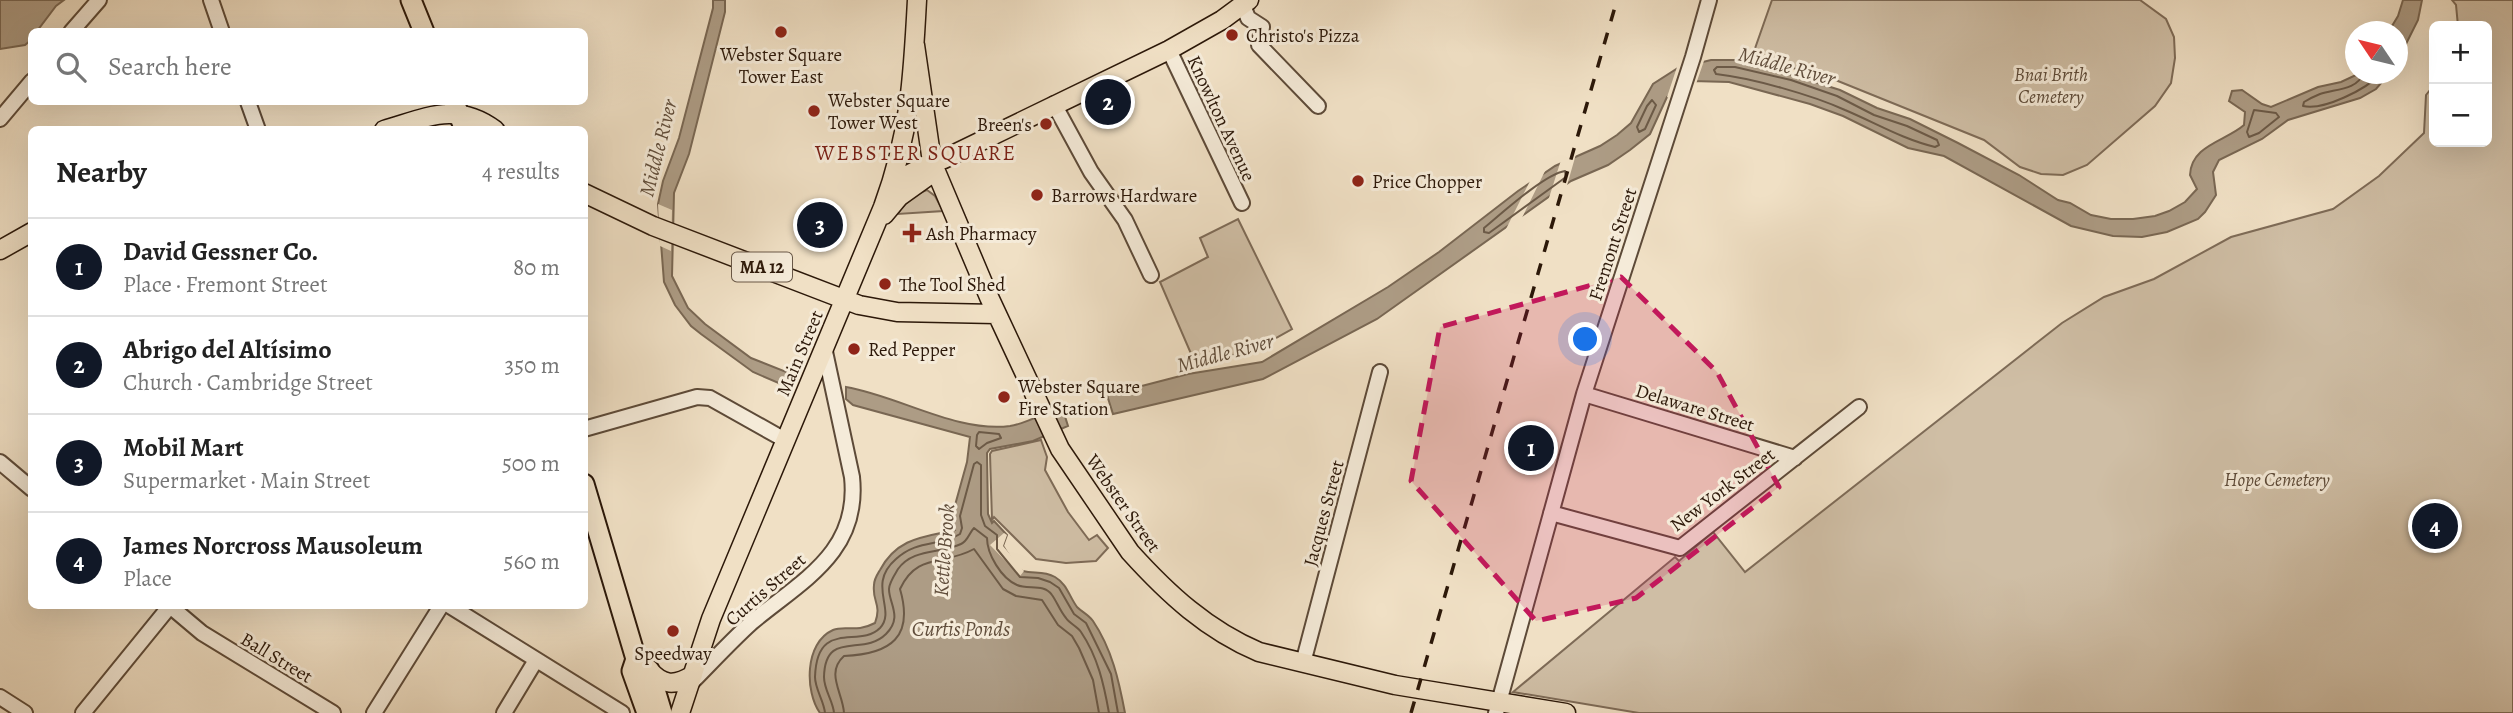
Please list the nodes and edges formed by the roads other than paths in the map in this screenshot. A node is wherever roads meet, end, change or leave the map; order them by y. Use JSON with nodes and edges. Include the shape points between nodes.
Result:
{"nodes":[{"id":1,"x":99,"y":0,"type":"edge"},
{"id":2,"x":211,"y":0,"type":"edge"},
{"id":3,"x":411,"y":0,"type":"edge"},
{"id":4,"x":917,"y":0,"type":"edge"},
{"id":5,"x":1709,"y":0,"type":"edge"},
{"id":6,"x":1244,"y":1,"type":"edge"},
{"id":7,"x":74,"y":28,"type":"edge"},
{"id":8,"x":221,"y":28,"type":"edge"},
{"id":9,"x":422,"y":28,"type":"edge"},
{"id":10,"x":915,"y":45,"type":"junction"},
{"id":11,"x":1169,"y":50,"type":"junction"},
{"id":12,"x":28,"y":86,"type":"edge"},
{"id":13,"x":1054,"y":104,"type":"junction"},
{"id":14,"x":249,"y":105,"type":"edge"},
{"id":15,"x":1318,"y":106,"type":"dead end"},
{"id":16,"x":459,"y":114,"type":"edge"},
{"id":17,"x":0,"y":118,"type":"edge"},
{"id":18,"x":257,"y":126,"type":"edge"},
{"id":19,"x":398,"y":126,"type":"edge"},
{"id":20,"x":490,"y":126,"type":"edge"},
{"id":21,"x":906,"y":129,"type":"junction"},
{"id":22,"x":932,"y":162,"type":"junction"},
{"id":23,"x":891,"y":184,"type":"junction"},
{"id":24,"x":588,"y":195,"type":"edge"},
{"id":25,"x":1242,"y":203,"type":"dead end"},
{"id":26,"x":876,"y":224,"type":"junction"},
{"id":27,"x":28,"y":234,"type":"edge"},
{"id":28,"x":0,"y":250,"type":"edge"},
{"id":29,"x":1151,"y":275,"type":"dead end"},
{"id":30,"x":844,"y":300,"type":"junction"},
{"id":31,"x":996,"y":314,"type":"junction"},
{"id":32,"x":824,"y":347,"type":"junction"},
{"id":33,"x":1380,"y":372,"type":"dead end"},
{"id":34,"x":1584,"y":394,"type":"junction"},
{"id":35,"x":1859,"y":407,"type":"dead end"},
{"id":36,"x":588,"y":428,"type":"edge"},
{"id":37,"x":785,"y":440,"type":"junction"},
{"id":38,"x":1795,"y":457,"type":"junction"},
{"id":39,"x":0,"y":462,"type":"edge"},
{"id":40,"x":28,"y":483,"type":"edge"},
{"id":41,"x":588,"y":496,"type":"edge"},
{"id":42,"x":1551,"y":513,"type":"junction"},
{"id":43,"x":168,"y":609,"type":"edge"},
{"id":44,"x":174,"y":609,"type":"edge"},
{"id":45,"x":438,"y":609,"type":"edge"},
{"id":46,"x":455,"y":609,"type":"edge"},
{"id":47,"x":536,"y":660,"type":"junction"},
{"id":48,"x":1303,"y":663,"type":"junction"},
{"id":49,"x":643,"y":664,"type":"junction"},
{"id":50,"x":691,"y":680,"type":"junction"},
{"id":51,"x":0,"y":697,"type":"edge"},
{"id":52,"x":1497,"y":707,"type":"edge"},
{"id":53,"x":25,"y":713,"type":"edge"},
{"id":54,"x":83,"y":713,"type":"edge"},
{"id":55,"x":333,"y":713,"type":"edge"},
{"id":56,"x":374,"y":713,"type":"edge"},
{"id":57,"x":504,"y":713,"type":"edge"},
{"id":58,"x":622,"y":713,"type":"edge"},
{"id":59,"x":647,"y":713,"type":"edge"},
{"id":60,"x":662,"y":713,"type":"edge"},
{"id":61,"x":680,"y":713,"type":"edge"},
{"id":62,"x":1566,"y":713,"type":"edge"}],
"edges":[{"from":1,"to":7,"type":"street"},
{"from":2,"to":8,"type":"street"},
{"from":3,"to":9,"type":"highway"},
{"from":4,"to":10,"type":"main road","name":"Main Street"},
{"from":5,"to":34,"type":"street","name":"Fremont Street"},
{"from":6,"to":11,"type":"main road"},
{"from":6,"to":15,"type":"street","via":[[1248,18],[1262,27],[1259,45]]},
{"from":10,"to":21,"type":"main road","name":"Main Street"},
{"from":10,"to":22,"type":"main road","name":"Webster Street"},
{"from":11,"to":13,"type":"main road"},
{"from":11,"to":25,"type":"street","name":"Knowlton Avenue"},
{"from":12,"to":17,"type":"street"},
{"from":13,"to":22,"type":"main road"},
{"from":13,"to":29,"type":"street","via":[[1091,172],[1125,220]]},
{"from":14,"to":18,"type":"street"},
{"from":16,"to":19,"type":"main road","via":[[440,114]]},
{"from":16,"to":20,"type":"main road"},
{"from":21,"to":22,"type":"main road","name":"Webster Street"},
{"from":21,"to":23,"type":"main road","name":"Main Street"},
{"from":22,"to":23,"type":"main road"},
{"from":22,"to":26,"type":"main road","via":[[928,177],[899,197]]},
{"from":22,"to":31,"type":"main road","name":"Webster Street"},
{"from":23,"to":26,"type":"main road","name":"Main Street"},
{"from":24,"to":30,"type":"main road","number":"MA 12","via":[[653,226]]},
{"from":26,"to":30,"type":"main road","name":"Main Street"},
{"from":27,"to":28,"type":"main road"},
{"from":30,"to":31,"type":"main road","number":"MA 12","via":[[897,312]]},
{"from":30,"to":32,"type":"main road","name":"Main Street"},
{"from":31,"to":48,"type":"main road","name":"Webster Street","via":[[1060,449],[1130,552],[1168,593],[1202,620],[1259,652]]},
{"from":32,"to":37,"type":"main road","name":"Main Street"},
{"from":32,"to":50,"type":"street","name":"Curtis Street","via":[[852,477],[848,528],[829,558],[806,581],[750,624]]},
{"from":33,"to":48,"type":"street","name":"Jacques Street"},
{"from":34,"to":38,"type":"street","name":"Delaware Street"},
{"from":34,"to":42,"type":"street","name":"Fremont Street"},
{"from":35,"to":38,"type":"street","name":"New York Street"},
{"from":36,"to":37,"type":"street","via":[[697,397],[710,398]]},
{"from":37,"to":50,"type":"main road","name":"Main Street"},
{"from":38,"to":42,"type":"street","name":"New York Street","via":[[1680,548]]},
{"from":39,"to":40,"type":"street"},
{"from":41,"to":49,"type":"highway"},
{"from":42,"to":52,"type":"street","name":"Fremont Street"},
{"from":43,"to":54,"type":"street"},
{"from":44,"to":55,"type":"street","name":"Ball Street","via":[[202,633]]},
{"from":45,"to":56,"type":"street"},
{"from":46,"to":47,"type":"street"},
{"from":47,"to":57,"type":"street"},
{"from":47,"to":58,"type":"street"},
{"from":48,"to":52,"type":"main road","name":"Webster Street"},
{"from":49,"to":50,"type":"main road","via":[[662,682]]},
{"from":49,"to":59,"type":"highway","via":[[632,671]]},
{"from":49,"to":60,"type":"highway"},
{"from":50,"to":61,"type":"main road","name":"Main Street"},
{"from":51,"to":53,"type":"street"},
{"from":52,"to":62,"type":"main road","name":"Webster Street"}]}
